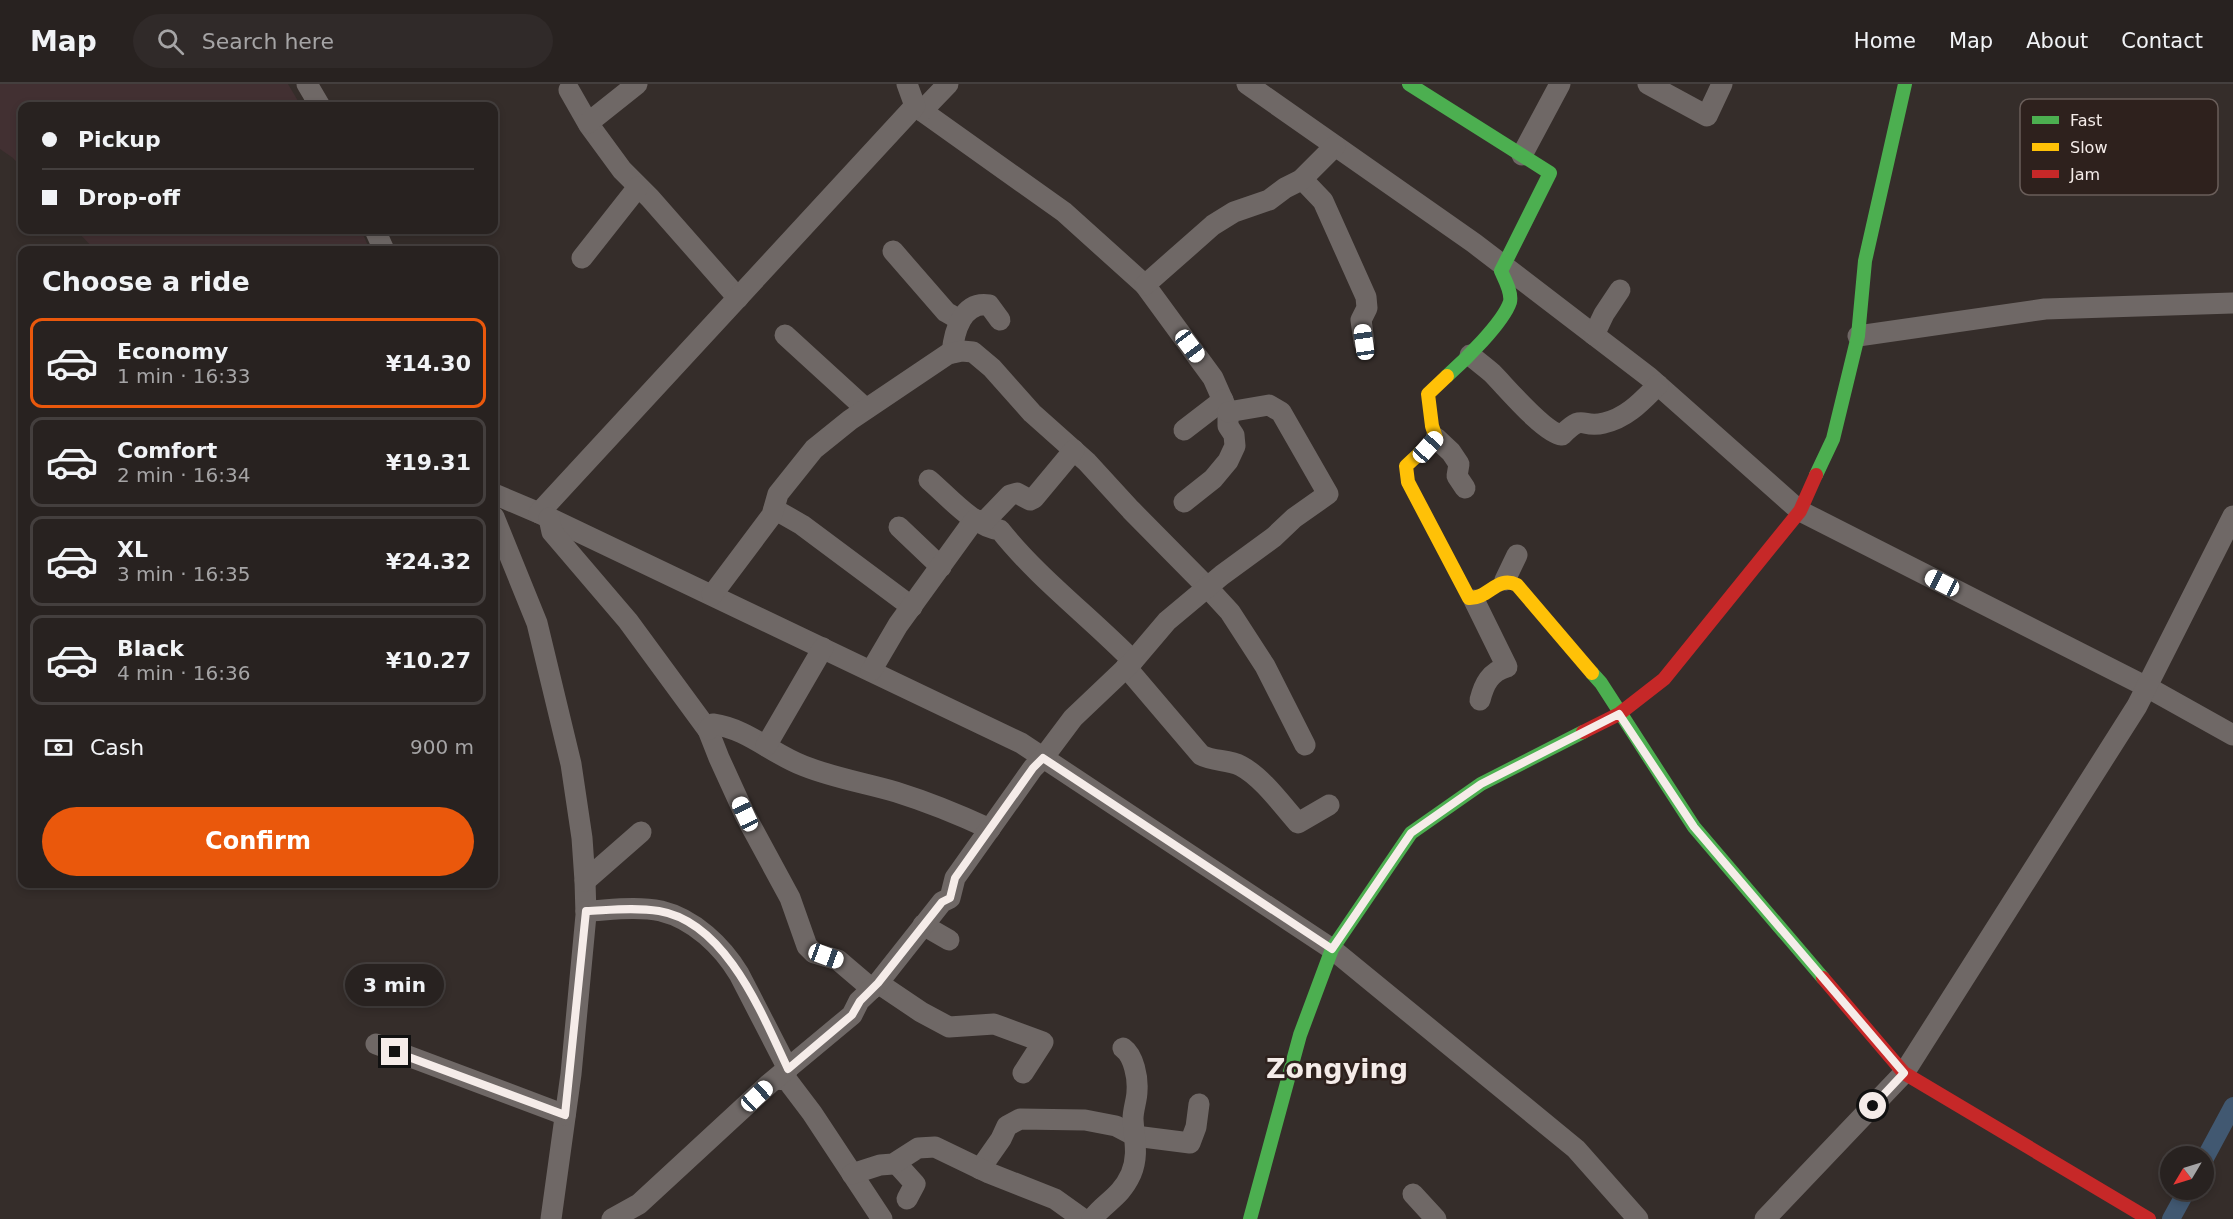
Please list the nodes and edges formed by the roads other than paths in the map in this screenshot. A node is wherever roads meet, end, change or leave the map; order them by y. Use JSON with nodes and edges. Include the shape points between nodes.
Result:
{"nodes":[{"id":1,"x":307,"y":84,"type":"edge"},
{"id":2,"x":637,"y":84,"type":"edge"},
{"id":3,"x":907,"y":84,"type":"edge"},
{"id":4,"x":948,"y":84,"type":"edge"},
{"id":5,"x":1247,"y":84,"type":"edge"},
{"id":6,"x":1409,"y":84,"type":"edge"},
{"id":7,"x":1560,"y":84,"type":"edge"},
{"id":8,"x":1722,"y":84,"type":"edge"},
{"id":9,"x":1905,"y":84,"type":"edge"},
{"id":10,"x":1653,"y":85,"type":"edge"},
{"id":11,"x":569,"y":90,"type":"dead end"},
{"id":12,"x":318,"y":102,"type":"edge"},
{"id":13,"x":919,"y":109,"type":"junction"},
{"id":14,"x":588,"y":123,"type":"junction"},
{"id":15,"x":1335,"y":146,"type":"junction"},
{"id":16,"x":1522,"y":155,"type":"junction"},
{"id":17,"x":1302,"y":179,"type":"junction"},
{"id":18,"x":638,"y":187,"type":"junction"},
{"id":19,"x":893,"y":251,"type":"dead end"},
{"id":20,"x":582,"y":258,"type":"dead end"},
{"id":21,"x":1505,"y":266,"type":"junction"},
{"id":22,"x":1145,"y":285,"type":"junction"},
{"id":23,"x":1620,"y":290,"type":"dead end"},
{"id":24,"x":738,"y":298,"type":"junction"},
{"id":25,"x":2233,"y":303,"type":"edge"},
{"id":26,"x":960,"y":320,"type":"junction"},
{"id":27,"x":1000,"y":320,"type":"dead end"},
{"id":28,"x":785,"y":335,"type":"dead end"},
{"id":29,"x":1594,"y":335,"type":"junction"},
{"id":30,"x":1858,"y":336,"type":"junction"},
{"id":31,"x":1364,"y":342,"type":"dead end"},
{"id":32,"x":952,"y":353,"type":"junction"},
{"id":33,"x":1470,"y":356,"type":"junction"},
{"id":34,"x":1658,"y":386,"type":"junction"},
{"id":35,"x":1226,"y":406,"type":"junction"},
{"id":36,"x":866,"y":409,"type":"junction"},
{"id":37,"x":1184,"y":430,"type":"dead end"},
{"id":38,"x":1436,"y":438,"type":"junction"},
{"id":39,"x":1074,"y":450,"type":"junction"},
{"id":40,"x":929,"y":480,"type":"dead end"},
{"id":41,"x":1465,"y":488,"type":"dead end"},
{"id":42,"x":498,"y":496,"type":"edge"},
{"id":43,"x":1184,"y":502,"type":"dead end"},
{"id":44,"x":774,"y":509,"type":"junction"},
{"id":45,"x":1800,"y":511,"type":"junction"},
{"id":46,"x":544,"y":515,"type":"junction"},
{"id":47,"x":2233,"y":516,"type":"edge"},
{"id":48,"x":975,"y":520,"type":"junction"},
{"id":49,"x":498,"y":526,"type":"edge"},
{"id":50,"x":899,"y":527,"type":"dead end"},
{"id":51,"x":1517,"y":555,"type":"dead end"},
{"id":52,"x":941,"y":567,"type":"junction"},
{"id":53,"x":1505,"y":580,"type":"junction"},
{"id":54,"x":1207,"y":587,"type":"junction"},
{"id":55,"x":712,"y":595,"type":"junction"},
{"id":56,"x":1474,"y":600,"type":"junction"},
{"id":57,"x":912,"y":607,"type":"junction"},
{"id":58,"x":823,"y":648,"type":"junction"},
{"id":59,"x":1129,"y":664,"type":"junction"},
{"id":60,"x":871,"y":671,"type":"junction"},
{"id":61,"x":2147,"y":687,"type":"junction"},
{"id":62,"x":1480,"y":700,"type":"dead end"},
{"id":63,"x":1619,"y":714,"type":"junction"},
{"id":64,"x":708,"y":730,"type":"junction"},
{"id":65,"x":2233,"y":735,"type":"edge"},
{"id":66,"x":1305,"y":745,"type":"dead end"},
{"id":67,"x":766,"y":746,"type":"junction"},
{"id":68,"x":1043,"y":758,"type":"junction"},
{"id":69,"x":1329,"y":805,"type":"dead end"},
{"id":70,"x":990,"y":829,"type":"junction"},
{"id":71,"x":641,"y":832,"type":"dead end"},
{"id":72,"x":585,"y":881,"type":"junction"},
{"id":73,"x":586,"y":911,"type":"junction"},
{"id":74,"x":923,"y":925,"type":"junction"},
{"id":75,"x":949,"y":940,"type":"dead end"},
{"id":76,"x":1332,"y":949,"type":"junction"},
{"id":77,"x":875,"y":986,"type":"junction"},
{"id":78,"x":376,"y":1044,"type":"dead end"},
{"id":79,"x":1123,"y":1048,"type":"dead end"},
{"id":80,"x":1023,"y":1073,"type":"dead end"},
{"id":81,"x":1904,"y":1073,"type":"junction"},
{"id":82,"x":782,"y":1074,"type":"junction"},
{"id":83,"x":1199,"y":1104,"type":"dead end"},
{"id":84,"x":565,"y":1115,"type":"junction"},
{"id":85,"x":1135,"y":1136,"type":"junction"},
{"id":86,"x":896,"y":1163,"type":"junction"},
{"id":87,"x":980,"y":1169,"type":"junction"},
{"id":88,"x":852,"y":1174,"type":"junction"},
{"id":89,"x":1413,"y":1194,"type":"dead end"},
{"id":90,"x":907,"y":1199,"type":"dead end"},
{"id":91,"x":551,"y":1219,"type":"edge"},
{"id":92,"x":612,"y":1219,"type":"edge"},
{"id":93,"x":882,"y":1219,"type":"edge"},
{"id":94,"x":1083,"y":1219,"type":"edge"},
{"id":95,"x":1092,"y":1219,"type":"edge"},
{"id":96,"x":1250,"y":1219,"type":"edge"},
{"id":97,"x":1436,"y":1219,"type":"edge"},
{"id":98,"x":1638,"y":1219,"type":"edge"},
{"id":99,"x":1765,"y":1219,"type":"edge"},
{"id":100,"x":2149,"y":1219,"type":"edge"}],
"edges":[{"from":1,"to":12,"type":"street"},
{"from":2,"to":14,"type":"street"},
{"from":3,"to":13,"type":"street"},
{"from":4,"to":13,"type":"street"},
{"from":5,"to":15,"type":"street"},
{"from":6,"to":16,"type":"street"},
{"from":7,"to":16,"type":"street"},
{"from":8,"to":10,"type":"street","via":[[1707,116]]},
{"from":9,"to":30,"type":"street","via":[[1865,261]]},
{"from":11,"to":14,"type":"street"},
{"from":13,"to":22,"type":"street","via":[[1064,212]]},
{"from":13,"to":24,"type":"street"},
{"from":14,"to":18,"type":"street"},
{"from":15,"to":17,"type":"street"},
{"from":15,"to":21,"type":"street"},
{"from":16,"to":21,"type":"street","via":[[1550,173]]},
{"from":17,"to":22,"type":"street","via":[[1269,200],[1220,221]]},
{"from":17,"to":31,"type":"street","via":[[1323,201],[1366,297],[1367,308],[1361,320]]},
{"from":18,"to":20,"type":"street"},
{"from":18,"to":24,"type":"street"},
{"from":19,"to":26,"type":"street","via":[[946,312]]},
{"from":21,"to":29,"type":"street"},
{"from":21,"to":33,"type":"street","via":[[1501,271],[1510,301]]},
{"from":22,"to":35,"type":"street","via":[[1214,378]]},
{"from":23,"to":29,"type":"street"},
{"from":24,"to":46,"type":"street"},
{"from":25,"to":30,"type":"street","via":[[2045,309]]},
{"from":26,"to":27,"type":"street","via":[[969,310],[983,304],[989,305]]},
{"from":26,"to":32,"type":"street"},
{"from":28,"to":36,"type":"street"},
{"from":29,"to":34,"type":"street"},
{"from":30,"to":45,"type":"street","via":[[1833,439]]},
{"from":32,"to":36,"type":"street"},
{"from":32,"to":39,"type":"street","via":[[973,352]]},
{"from":33,"to":34,"type":"street","via":[[1534,416],[1562,435],[1574,423],[1603,424],[1617,419],[1632,411]]},
{"from":33,"to":38,"type":"street","via":[[1428,394]]},
{"from":34,"to":45,"type":"street"},
{"from":35,"to":37,"type":"street"},
{"from":35,"to":43,"type":"street","via":[[1235,446],[1213,479]]},
{"from":35,"to":54,"type":"street","via":[[1269,405],[1281,412],[1328,494]]},
{"from":36,"to":44,"type":"street","via":[[814,449],[778,494]]},
{"from":38,"to":41,"type":"street","via":[[1459,464],[1457,476]]},
{"from":38,"to":56,"type":"street","via":[[1406,466],[1406,474],[1469,598]]},
{"from":39,"to":48,"type":"street","via":[[1034,498],[1010,495],[984,521]]},
{"from":39,"to":54,"type":"street"},
{"from":40,"to":48,"type":"street"},
{"from":42,"to":46,"type":"street"},
{"from":44,"to":55,"type":"street"},
{"from":44,"to":57,"type":"street","via":[[802,525]]},
{"from":45,"to":61,"type":"street"},
{"from":45,"to":63,"type":"street","via":[[1664,679]]},
{"from":46,"to":55,"type":"street"},
{"from":46,"to":64,"type":"street","via":[[552,532],[628,621]]},
{"from":47,"to":61,"type":"street"},
{"from":48,"to":52,"type":"street"},
{"from":48,"to":59,"type":"street","via":[[1000,530],[1035,571],[1100,627]]},
{"from":49,"to":72,"type":"street","via":[[537,623],[571,764]]},
{"from":50,"to":52,"type":"street"},
{"from":51,"to":53,"type":"street"},
{"from":52,"to":57,"type":"street"},
{"from":53,"to":56,"type":"street"},
{"from":53,"to":63,"type":"street","via":[[1517,585],[1601,683]]},
{"from":54,"to":59,"type":"street","via":[[1167,621]]},
{"from":54,"to":66,"type":"street","via":[[1230,612],[1265,666]]},
{"from":55,"to":58,"type":"street"},
{"from":56,"to":62,"type":"street","via":[[1507,667],[1491,675]]},
{"from":57,"to":60,"type":"street"},
{"from":58,"to":60,"type":"street"},
{"from":58,"to":67,"type":"street"},
{"from":59,"to":68,"type":"street","via":[[1073,718]]},
{"from":59,"to":69,"type":"street","via":[[1201,755],[1243,767],[1278,798],[1298,823]]},
{"from":60,"to":68,"type":"street","via":[[1021,743]]},
{"from":61,"to":65,"type":"street"},
{"from":61,"to":81,"type":"street"},
{"from":63,"to":76,"type":"street","via":[[1481,784],[1411,833]]},
{"from":63,"to":81,"type":"street","via":[[1694,827]]},
{"from":64,"to":67,"type":"street","via":[[713,724],[736,729]]},
{"from":64,"to":77,"type":"street","via":[[745,814],[790,898],[807,946],[814,953],[838,960]]},
{"from":67,"to":70,"type":"street","via":[[801,765],[897,793]]},
{"from":68,"to":70,"type":"street"},
{"from":68,"to":76,"type":"street"},
{"from":70,"to":74,"type":"street","via":[[955,878],[950,898]]},
{"from":71,"to":72,"type":"street"},
{"from":72,"to":73,"type":"street"},
{"from":73,"to":82,"type":"street","via":[[661,911],[698,927],[735,967]]},
{"from":73,"to":84,"type":"street"},
{"from":74,"to":75,"type":"street"},
{"from":74,"to":77,"type":"street"},
{"from":76,"to":96,"type":"street","via":[[1300,1035]]},
{"from":76,"to":98,"type":"street","via":[[1576,1149]]},
{"from":77,"to":80,"type":"street","via":[[949,1027],[994,1024],[1043,1042]]},
{"from":77,"to":82,"type":"street","via":[[852,1015]]},
{"from":78,"to":84,"type":"street"},
{"from":79,"to":85,"type":"street","via":[[1129,1052],[1136,1078]]},
{"from":81,"to":99,"type":"street"},
{"from":81,"to":100,"type":"street"},
{"from":82,"to":88,"type":"street"},
{"from":82,"to":92,"type":"street","via":[[639,1204]]},
{"from":83,"to":85,"type":"street","via":[[1190,1143]]},
{"from":84,"to":91,"type":"street"},
{"from":85,"to":87,"type":"street","via":[[1116,1126],[1085,1120],[1020,1119],[1006,1126]]},
{"from":85,"to":95,"type":"street","via":[[1137,1149],[1132,1172],[1122,1191]]},
{"from":86,"to":87,"type":"street","via":[[918,1148],[935,1147]]},
{"from":86,"to":88,"type":"street"},
{"from":86,"to":90,"type":"street","via":[[915,1184]]},
{"from":87,"to":94,"type":"street","via":[[1055,1199]]},
{"from":88,"to":93,"type":"street"},
{"from":89,"to":97,"type":"street"}]}
